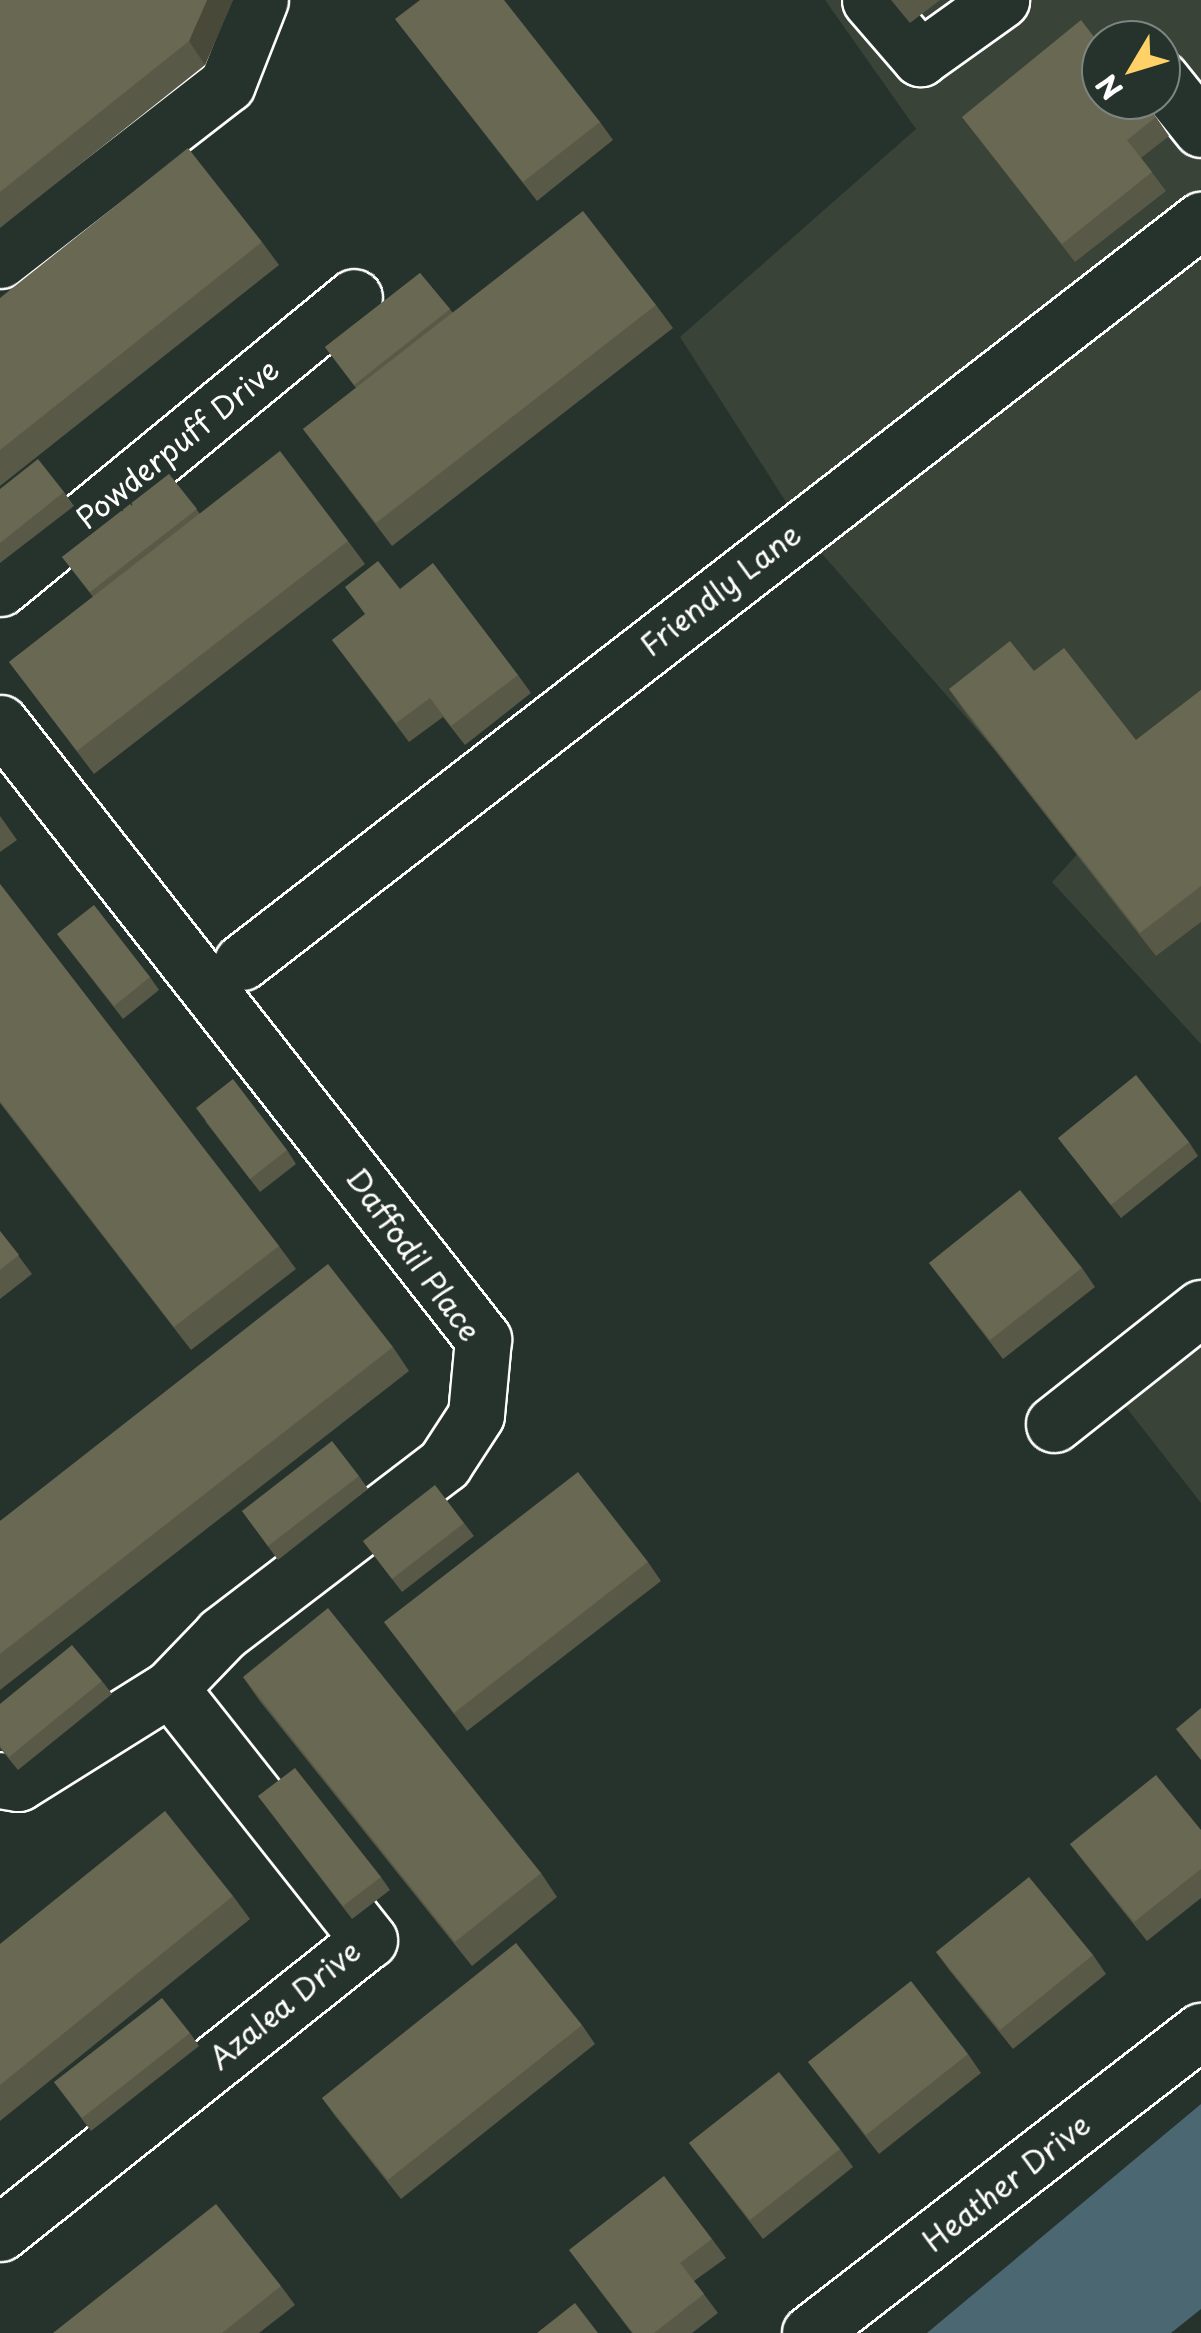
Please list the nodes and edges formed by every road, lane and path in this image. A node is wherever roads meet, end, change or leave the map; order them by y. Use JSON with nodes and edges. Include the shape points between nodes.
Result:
{"nodes":[{"id":1,"x":260,"y":0,"type":"edge"},
{"id":2,"x":870,"y":0,"type":"edge"},
{"id":3,"x":1001,"y":0,"type":"edge"},
{"id":4,"x":1181,"y":104,"type":"edge"},
{"id":5,"x":1201,"y":128,"type":"edge"},
{"id":6,"x":1201,"y":220,"type":"edge"},
{"id":7,"x":0,"y":260,"type":"edge"},
{"id":8,"x":354,"y":297,"type":"dead end"},
{"id":9,"x":0,"y":588,"type":"edge"},
{"id":10,"x":0,"y":722,"type":"edge"},
{"id":11,"x":242,"y":962,"type":"dead end"},
{"id":12,"x":1201,"y":1308,"type":"edge"},
{"id":13,"x":1054,"y":1424,"type":"dead end"},
{"id":14,"x":170,"y":1688,"type":"junction"},
{"id":15,"x":0,"y":1780,"type":"edge"},
{"id":16,"x":1201,"y":2030,"type":"edge"},
{"id":17,"x":0,"y":2233,"type":"edge"},
{"id":18,"x":810,"y":2333,"type":"edge"}],
"edges":[{"from":1,"to":7,"type":"street","via":[[227,84]]},
{"from":2,"to":3,"type":"street","via":[[920,58]]},
{"from":4,"to":5,"type":"street"},
{"from":6,"to":11,"type":"street","name":"Friendly Lane"},
{"from":8,"to":9,"type":"street","name":"Powderpuff Drive"},
{"from":10,"to":14,"type":"street","name":"Daffodil Place","via":[[482,1339],[476,1415],[444,1464],[222,1634]]},
{"from":12,"to":13,"type":"street"},
{"from":14,"to":15,"type":"street","name":"Daffodil Place","via":[[18,1784]]},
{"from":14,"to":17,"type":"street","name":"Azalea Drive","via":[[369,1940]]},
{"from":16,"to":18,"type":"street","name":"Heather Drive"}]}
